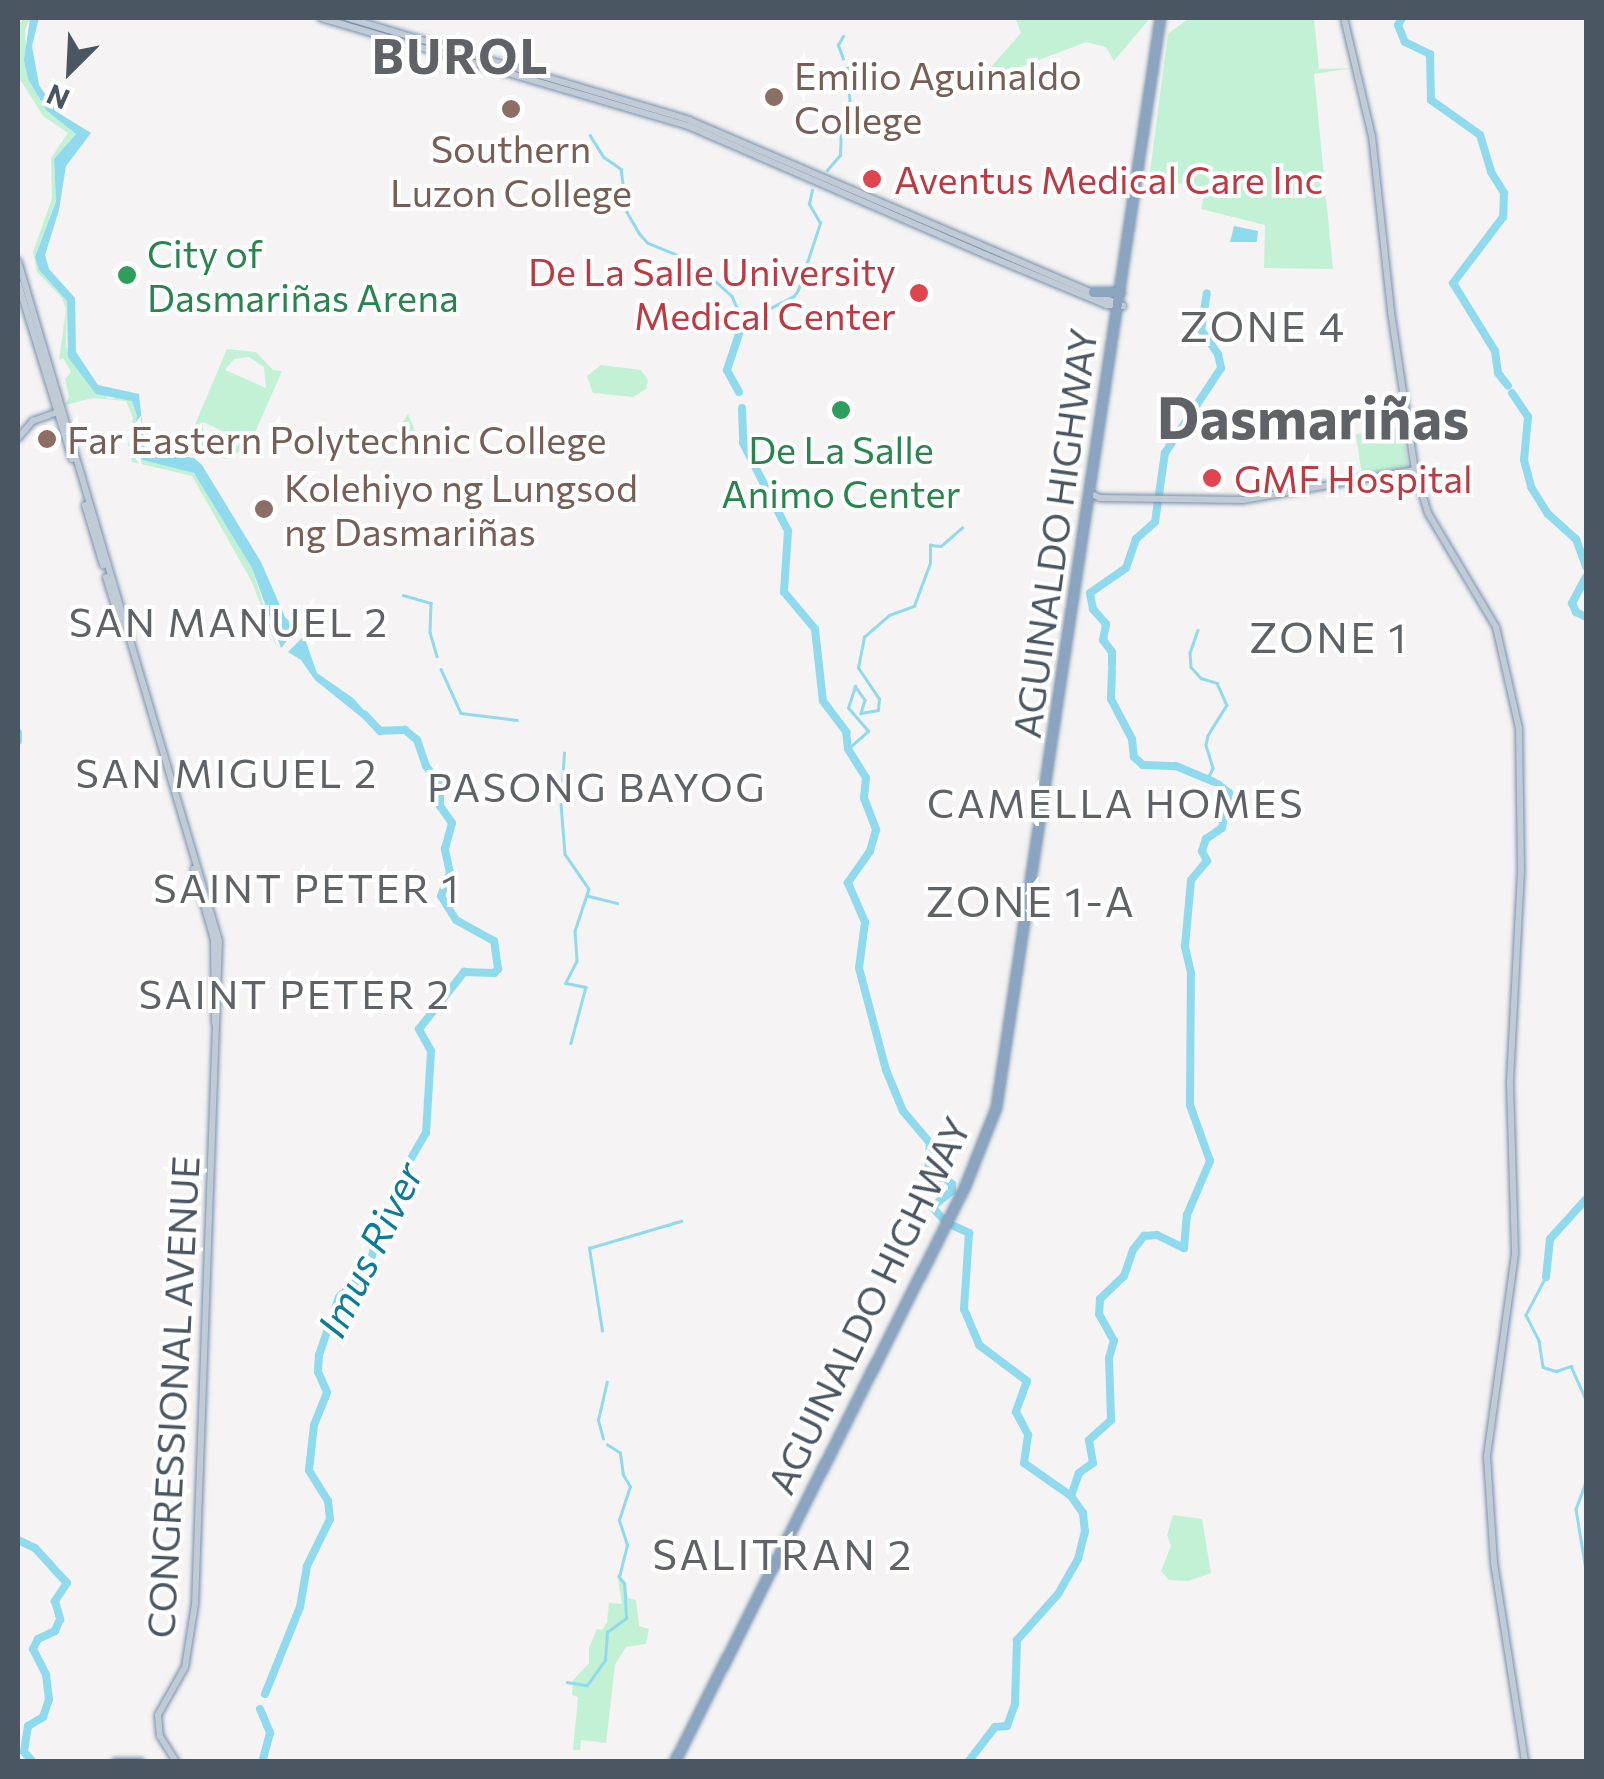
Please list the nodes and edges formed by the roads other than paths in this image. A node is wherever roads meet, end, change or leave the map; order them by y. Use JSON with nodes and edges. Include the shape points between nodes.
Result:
{"nodes":[{"id":1,"x":321,"y":18,"type":"edge"},
{"id":2,"x":347,"y":18,"type":"edge"},
{"id":3,"x":1162,"y":18,"type":"edge"},
{"id":4,"x":1344,"y":18,"type":"edge"},
{"id":5,"x":374,"y":29,"type":"junction"},
{"id":6,"x":711,"y":132,"type":"junction"},
{"id":7,"x":18,"y":260,"type":"edge"},
{"id":8,"x":18,"y":283,"type":"edge"},
{"id":9,"x":1093,"y":292,"type":"joint"},
{"id":10,"x":1120,"y":302,"type":"junction"},
{"id":11,"x":60,"y":411,"type":"junction"},
{"id":12,"x":18,"y":438,"type":"edge"},
{"id":13,"x":1415,"y":470,"type":"junction"},
{"id":14,"x":1092,"y":496,"type":"junction"},
{"id":15,"x":116,"y":1762,"type":"edge"},
{"id":16,"x":141,"y":1762,"type":"edge"},
{"id":17,"x":176,"y":1762,"type":"edge"},
{"id":18,"x":677,"y":1762,"type":"edge"},
{"id":19,"x":1525,"y":1762,"type":"edge"}],
"edges":[{"from":1,"to":5,"type":"main road"},
{"from":2,"to":5,"type":"main road"},
{"from":3,"to":10,"type":"highway","name":"AGUINALDO HIGHWAY"},
{"from":4,"to":13,"type":"main road","via":[[1372,132]]},
{"from":5,"to":6,"type":"main road"},
{"from":6,"to":9,"type":"main road"},
{"from":6,"to":10,"type":"main road"},
{"from":7,"to":11,"type":"main road","name":"CONGRESSIONAL AVENUE"},
{"from":8,"to":11,"type":"main road","name":"CONGRESSIONAL AVENUE"},
{"from":9,"to":10,"type":"highway"},
{"from":10,"to":14,"type":"highway","name":"AGUINALDO HIGHWAY"},
{"from":11,"to":12,"type":"main road","via":[[33,422]]},
{"from":11,"to":17,"type":"main road","name":"CONGRESSIONAL AVENUE","via":[[220,941],[195,1604],[185,1667],[158,1715],[160,1736]]},
{"from":13,"to":14,"type":"main road","via":[[1243,500]]},
{"from":13,"to":19,"type":"main road","via":[[1432,521],[1496,627],[1519,728],[1521,871],[1510,1084],[1516,1254],[1486,1457],[1494,1564]]},
{"from":14,"to":18,"type":"highway","name":"AGUINALDO HIGHWAY","via":[[1008,1080],[992,1138]]},
{"from":15,"to":16,"type":"main road"}]}
